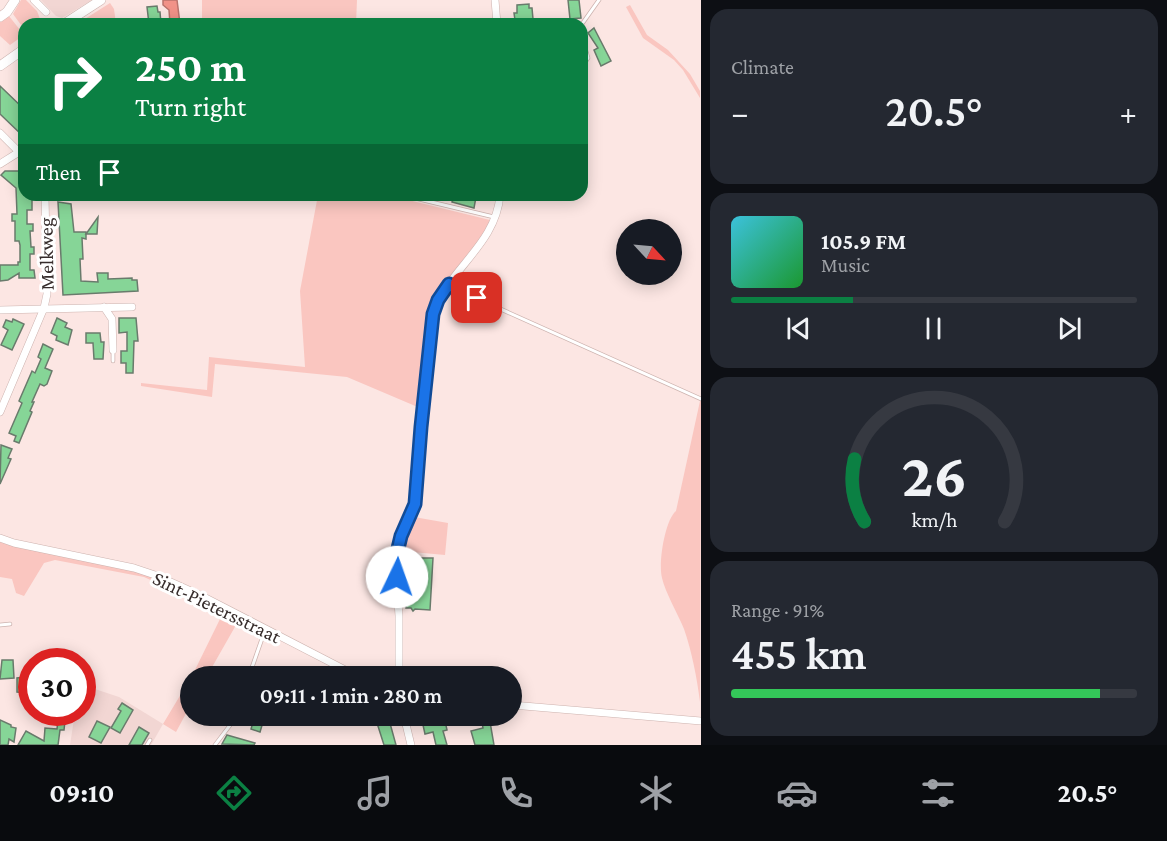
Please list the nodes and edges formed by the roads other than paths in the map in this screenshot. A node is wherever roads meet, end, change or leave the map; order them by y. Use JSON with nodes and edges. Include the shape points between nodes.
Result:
{"nodes":[{"id":1,"x":15,"y":0,"type":"edge"},
{"id":2,"x":34,"y":0,"type":"edge"},
{"id":3,"x":101,"y":0,"type":"edge"},
{"id":4,"x":495,"y":0,"type":"edge"},
{"id":5,"x":599,"y":0,"type":"edge"},
{"id":6,"x":46,"y":12,"type":"dead end"},
{"id":7,"x":4,"y":14,"type":"edge"},
{"id":8,"x":73,"y":18,"type":"edge"},
{"id":9,"x":496,"y":18,"type":"edge"},
{"id":10,"x":586,"y":18,"type":"edge"},
{"id":11,"x":18,"y":53,"type":"edge"},
{"id":12,"x":0,"y":66,"type":"edge"},
{"id":13,"x":0,"y":133,"type":"edge"},
{"id":14,"x":18,"y":151,"type":"edge"},
{"id":15,"x":18,"y":155,"type":"edge"},
{"id":16,"x":0,"y":164,"type":"edge"},
{"id":17,"x":45,"y":201,"type":"edge"},
{"id":18,"x":426,"y":201,"type":"edge"},
{"id":19,"x":499,"y":201,"type":"edge"},
{"id":20,"x":495,"y":218,"type":"junction"},
{"id":21,"x":449,"y":284,"type":"junction"},
{"id":22,"x":104,"y":307,"type":"junction"},
{"id":23,"x":132,"y":307,"type":"dead end"},
{"id":24,"x":44,"y":308,"type":"junction"},
{"id":25,"x":0,"y":310,"type":"edge"},
{"id":26,"x":113,"y":350,"type":"joint"},
{"id":27,"x":113,"y":361,"type":"dead end"},
{"id":28,"x":700,"y":399,"type":"edge"},
{"id":29,"x":0,"y":412,"type":"edge"},
{"id":30,"x":0,"y":538,"type":"edge"},
{"id":31,"x":10,"y":624,"type":"dead end"},
{"id":32,"x":0,"y":625,"type":"edge"},
{"id":33,"x":266,"y":629,"type":"junction"},
{"id":34,"x":252,"y":666,"type":"edge"},
{"id":35,"x":338,"y":666,"type":"edge"},
{"id":36,"x":399,"y":666,"type":"edge"},
{"id":37,"x":522,"y":706,"type":"edge"},
{"id":38,"x":700,"y":721,"type":"edge"},
{"id":39,"x":229,"y":726,"type":"edge"},
{"id":40,"x":406,"y":726,"type":"edge"},
{"id":41,"x":150,"y":740,"type":"dead end"},
{"id":42,"x":147,"y":745,"type":"edge"},
{"id":43,"x":215,"y":745,"type":"edge"},
{"id":44,"x":411,"y":745,"type":"edge"}],
"edges":[{"from":1,"to":7,"type":"street"},
{"from":2,"to":6,"type":"street"},
{"from":3,"to":8,"type":"street"},
{"from":4,"to":9,"type":"street"},
{"from":5,"to":10,"type":"lane"},
{"from":11,"to":12,"type":"street"},
{"from":13,"to":14,"type":"street"},
{"from":15,"to":16,"type":"street"},
{"from":17,"to":24,"type":"street","name":"Melkweg"},
{"from":18,"to":20,"type":"lane"},
{"from":19,"to":20,"type":"street"},
{"from":20,"to":21,"type":"street","via":[[477,250]]},
{"from":21,"to":28,"type":"lane"},
{"from":21,"to":36,"type":"street","via":[[433,314],[415,504],[396,557]]},
{"from":22,"to":23,"type":"street"},
{"from":22,"to":24,"type":"street"},
{"from":22,"to":26,"type":"street","via":[[112,319]]},
{"from":24,"to":25,"type":"street"},
{"from":24,"to":29,"type":"street","name":"Melkweg"},
{"from":26,"to":27,"type":"lane"},
{"from":30,"to":33,"type":"street","name":"Sint-Pietersstraat","via":[[155,575]]},
{"from":31,"to":32,"type":"lane"},
{"from":33,"to":34,"type":"lane"},
{"from":33,"to":35,"type":"street","name":"Sint-Pietersstraat"},
{"from":37,"to":38,"type":"street"},
{"from":39,"to":43,"type":"lane"},
{"from":40,"to":44,"type":"street"},
{"from":41,"to":42,"type":"lane"}]}
